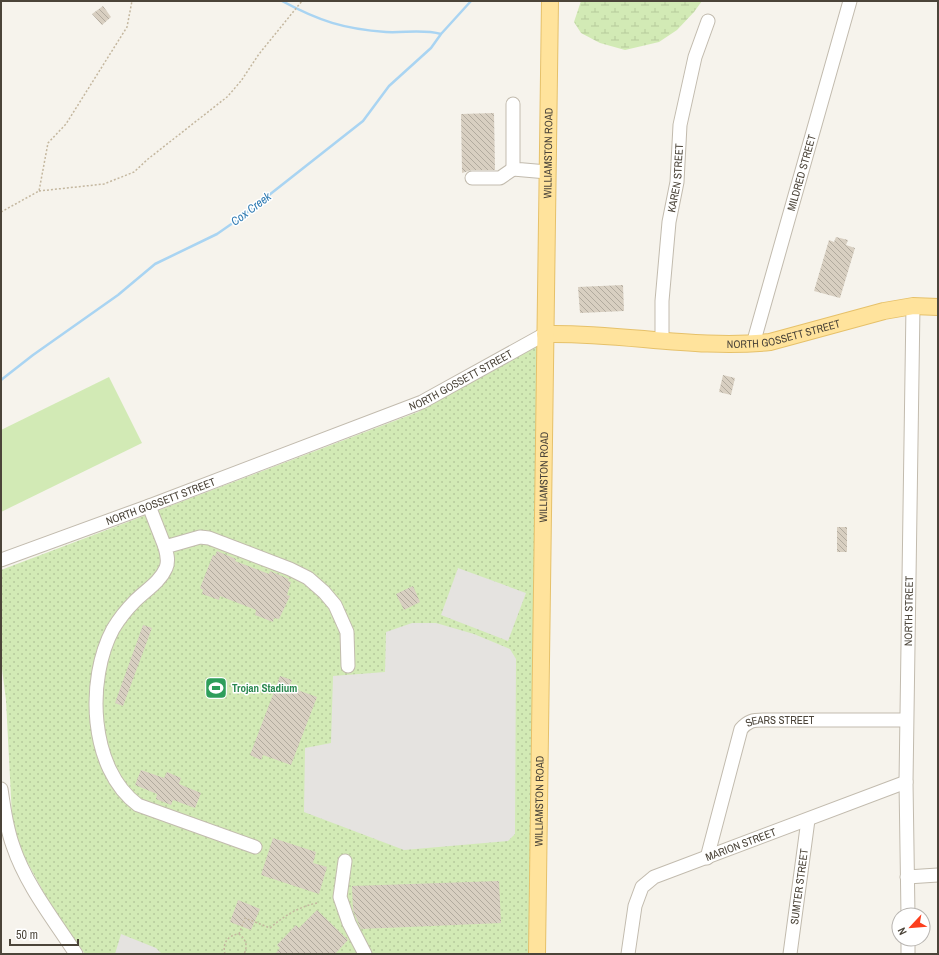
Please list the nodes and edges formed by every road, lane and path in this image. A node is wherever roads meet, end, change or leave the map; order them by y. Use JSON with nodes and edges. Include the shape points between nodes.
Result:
{"nodes":[{"id":1,"x":132,"y":1,"type":"edge"},
{"id":2,"x":302,"y":1,"type":"edge"},
{"id":3,"x":550,"y":1,"type":"edge"},
{"id":4,"x":850,"y":1,"type":"edge"},
{"id":5,"x":708,"y":21,"type":"dead end"},
{"id":6,"x":513,"y":104,"type":"dead end"},
{"id":7,"x":513,"y":169,"type":"junction"},
{"id":8,"x":547,"y":172,"type":"junction"},
{"id":9,"x":472,"y":178,"type":"dead end"},
{"id":10,"x":39,"y":191,"type":"junction"},
{"id":11,"x":1,"y":212,"type":"edge"},
{"id":12,"x":913,"y":306,"type":"junction"},
{"id":13,"x":938,"y":307,"type":"edge"},
{"id":14,"x":545,"y":334,"type":"junction"},
{"id":15,"x":662,"y":340,"type":"junction"},
{"id":16,"x":753,"y":344,"type":"junction"},
{"id":17,"x":149,"y":506,"type":"junction"},
{"id":18,"x":165,"y":547,"type":"junction"},
{"id":19,"x":1,"y":560,"type":"edge"},
{"id":20,"x":348,"y":666,"type":"dead end"},
{"id":21,"x":906,"y":720,"type":"junction"},
{"id":22,"x":906,"y":782,"type":"junction"},
{"id":23,"x":1,"y":788,"type":"edge"},
{"id":24,"x":808,"y":820,"type":"junction"},
{"id":25,"x":255,"y":847,"type":"dead end"},
{"id":26,"x":707,"y":858,"type":"junction"},
{"id":27,"x":345,"y":861,"type":"dead end"},
{"id":28,"x":938,"y":875,"type":"edge"},
{"id":29,"x":907,"y":877,"type":"junction"},
{"id":30,"x":317,"y":904,"type":"dead end"},
{"id":31,"x":908,"y":907,"type":"edge"},
{"id":32,"x":239,"y":934,"type":"junction"},
{"id":33,"x":245,"y":953,"type":"edge"},
{"id":34,"x":76,"y":954,"type":"edge"},
{"id":35,"x":225,"y":954,"type":"edge"},
{"id":36,"x":365,"y":954,"type":"edge"},
{"id":37,"x":537,"y":954,"type":"edge"},
{"id":38,"x":628,"y":954,"type":"edge"},
{"id":39,"x":790,"y":954,"type":"edge"}],
"edges":[{"from":1,"to":10,"type":"path","via":[[126,27],[66,124],[48,142]]},
{"from":2,"to":10,"type":"path","via":[[227,97],[134,172],[104,184]]},
{"from":3,"to":8,"type":"main road","name":"WILLIAMSTON ROAD"},
{"from":4,"to":16,"type":"street","name":"MILDRED STREET"},
{"from":5,"to":15,"type":"street","name":"KAREN STREET","via":[[695,57],[680,125],[677,182],[669,222],[662,301]]},
{"from":6,"to":7,"type":"street"},
{"from":7,"to":8,"type":"street"},
{"from":7,"to":9,"type":"street","via":[[500,178]]},
{"from":8,"to":14,"type":"main road","name":"WILLIAMSTON ROAD"},
{"from":10,"to":11,"type":"path"},
{"from":12,"to":13,"type":"main road","name":"NORTH GOSSETT STREET"},
{"from":12,"to":16,"type":"main road","name":"NORTH GOSSETT STREET"},
{"from":12,"to":21,"type":"street","name":"NORTH STREET"},
{"from":14,"to":15,"type":"main road","name":"NORTH GOSSETT STREET"},
{"from":14,"to":17,"type":"street","name":"NORTH GOSSETT STREET","via":[[422,402]]},
{"from":14,"to":37,"type":"main road","name":"WILLIAMSTON ROAD"},
{"from":15,"to":16,"type":"main road","name":"NORTH GOSSETT STREET"},
{"from":17,"to":18,"type":"street"},
{"from":17,"to":19,"type":"street","name":"NORTH GOSSETT STREET"},
{"from":18,"to":20,"type":"street","via":[[200,537],[209,538],[308,578],[335,605],[343,620],[347,632]]},
{"from":18,"to":25,"type":"street","via":[[168,556],[167,567],[158,580],[124,613],[113,628],[102,655],[96,700],[100,739],[116,779],[126,796],[138,805]]},
{"from":21,"to":22,"type":"street","name":"NORTH STREET"},
{"from":21,"to":26,"type":"street","name":"SEARS STREET","via":[[752,720],[747,723],[741,729]]},
{"from":22,"to":24,"type":"street","name":"MARION STREET"},
{"from":22,"to":29,"type":"street","name":"NORTH STREET"},
{"from":23,"to":34,"type":"street","via":[[6,820],[16,853],[28,878]]},
{"from":24,"to":26,"type":"street","name":"MARION STREET"},
{"from":24,"to":39,"type":"street","name":"SUMTER STREET"},
{"from":26,"to":38,"type":"street","name":"MARION STREET","via":[[654,877],[642,887],[634,906]]},
{"from":27,"to":36,"type":"street","via":[[340,897]]},
{"from":28,"to":29,"type":"street"},
{"from":29,"to":31,"type":"street","name":"NORTH STREET"},
{"from":30,"to":32,"type":"path","via":[[296,909],[270,928],[245,918]]},
{"from":32,"to":33,"type":"path","via":[[246,944]]},
{"from":32,"to":35,"type":"path","via":[[226,941]]}]}
